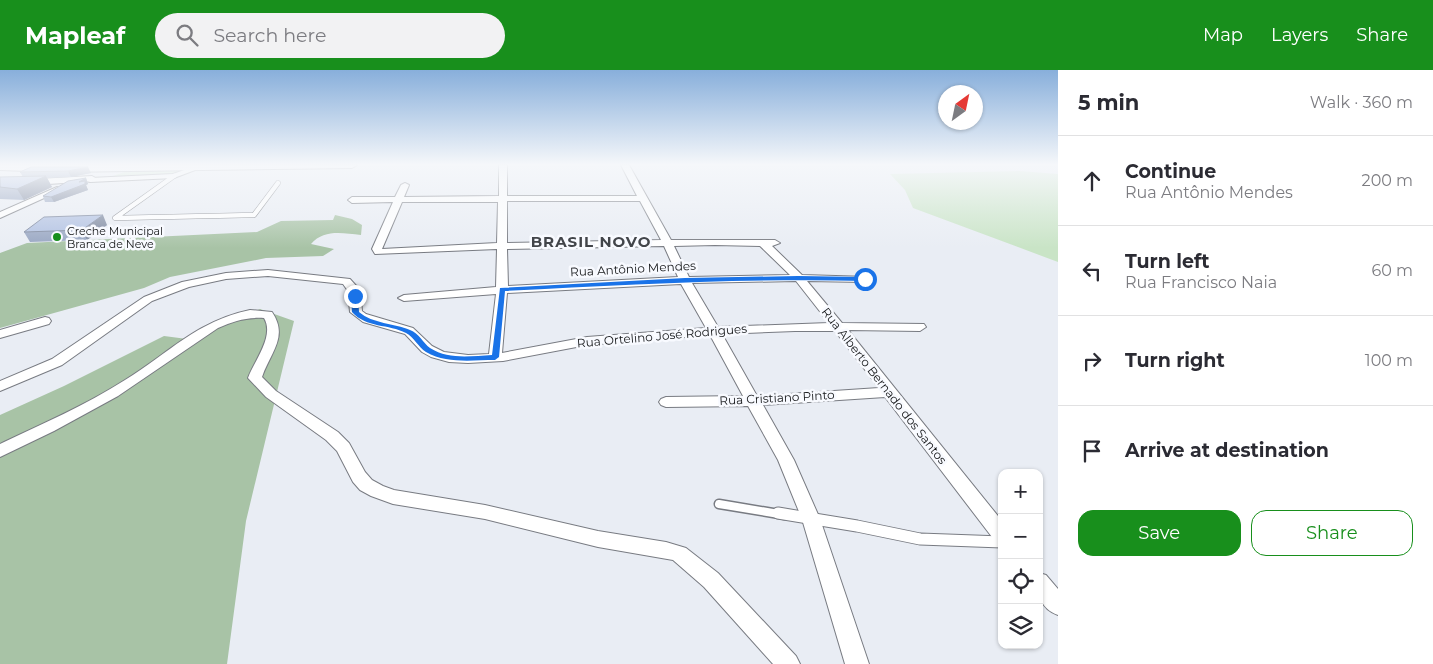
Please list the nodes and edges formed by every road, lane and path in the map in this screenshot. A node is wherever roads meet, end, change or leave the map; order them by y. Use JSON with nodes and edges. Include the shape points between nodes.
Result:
{"nodes":[{"id":1,"x":54,"y":193,"type":"edge"},
{"id":2,"x":151,"y":193,"type":"edge"},
{"id":3,"x":271,"y":193,"type":"edge"},
{"id":4,"x":402,"y":193,"type":"edge"},
{"id":5,"x":503,"y":193,"type":"edge"},
{"id":6,"x":641,"y":193,"type":"edge"},
{"id":7,"x":644,"y":198,"type":"junction"},
{"id":8,"x":352,"y":200,"type":"dead end"},
{"id":9,"x":400,"y":200,"type":"junction"},
{"id":10,"x":503,"y":200,"type":"junction"},
{"id":11,"x":1,"y":214,"type":"edge"},
{"id":12,"x":668,"y":244,"type":"junction"},
{"id":13,"x":502,"y":246,"type":"junction"},
{"id":14,"x":798,"y":278,"type":"junction"},
{"id":15,"x":865,"y":279,"type":"dead end"},
{"id":16,"x":685,"y":280,"type":"junction"},
{"id":17,"x":502,"y":290,"type":"junction"},
{"id":18,"x":404,"y":298,"type":"dead end"},
{"id":19,"x":45,"y":322,"type":"dead end"},
{"id":20,"x":837,"y":325,"type":"junction"},
{"id":21,"x":920,"y":327,"type":"dead end"},
{"id":22,"x":714,"y":330,"type":"junction"},
{"id":23,"x":0,"y":334,"type":"edge"},
{"id":24,"x":495,"y":357,"type":"junction"},
{"id":25,"x":0,"y":386,"type":"edge"},
{"id":26,"x":888,"y":392,"type":"junction"},
{"id":27,"x":753,"y":401,"type":"junction"},
{"id":28,"x":666,"y":402,"type":"dead end"},
{"id":29,"x":0,"y":451,"type":"edge"},
{"id":30,"x":720,"y":504,"type":"dead end"},
{"id":31,"x":810,"y":519,"type":"junction"},
{"id":32,"x":998,"y":530,"type":"edge"},
{"id":33,"x":998,"y":542,"type":"edge"},
{"id":34,"x":1043,"y":587,"type":"edge"},
{"id":35,"x":1058,"y":605,"type":"edge"},
{"id":36,"x":788,"y":664,"type":"edge"},
{"id":37,"x":857,"y":664,"type":"edge"}],
"edges":[{"from":1,"to":11,"type":"street"},
{"from":2,"to":3,"type":"lane","via":[[115,218],[254,215]]},
{"from":4,"to":9,"type":"street"},
{"from":5,"to":10,"type":"street"},
{"from":6,"to":7,"type":"street"},
{"from":7,"to":10,"type":"street"},
{"from":7,"to":12,"type":"street"},
{"from":8,"to":9,"type":"street"},
{"from":9,"to":10,"type":"street"},
{"from":9,"to":13,"type":"street","via":[[377,249],[379,252]]},
{"from":10,"to":13,"type":"street"},
{"from":12,"to":13,"type":"street"},
{"from":12,"to":14,"type":"street","name":"Rua Alberto Bernado dos Santos","via":[[769,242]]},
{"from":12,"to":16,"type":"street"},
{"from":13,"to":17,"type":"street"},
{"from":14,"to":15,"type":"street","name":"Rua Antônio Mendes"},
{"from":14,"to":16,"type":"street","name":"Rua Antônio Mendes"},
{"from":14,"to":20,"type":"street","name":"Rua Alberto Bernado dos Santos"},
{"from":16,"to":17,"type":"street","name":"Rua Antônio Mendes"},
{"from":16,"to":22,"type":"street"},
{"from":17,"to":18,"type":"street","name":"Rua Antônio Mendes"},
{"from":17,"to":24,"type":"street"},
{"from":19,"to":23,"type":"street"},
{"from":20,"to":21,"type":"street","name":"Rua Ortelino José Rodrigues"},
{"from":20,"to":22,"type":"street","name":"Rua Ortelino José Rodrigues"},
{"from":20,"to":26,"type":"street","name":"Rua Alberto Bernado dos Santos"},
{"from":22,"to":24,"type":"street","name":"Rua Ortelino José Rodrigues","via":[[584,342]]},
{"from":22,"to":27,"type":"street"},
{"from":24,"to":25,"type":"street","name":"Rua Ortelino José Rodrigues","via":[[439,355],[427,349],[410,332],[363,319],[356,312],[354,290],[340,280],[268,273],[226,276],[186,284],[148,299],[57,362]]},
{"from":26,"to":27,"type":"street","name":"Rua Cristiano Pinto"},
{"from":26,"to":32,"type":"street","name":"Rua Alberto Bernado dos Santos"},
{"from":27,"to":28,"type":"street","name":"Rua Cristiano Pinto"},
{"from":27,"to":31,"type":"street","via":[[786,460]]},
{"from":29,"to":36,"type":"street","via":[[129,384],[207,329],[252,312],[268,315],[274,336],[254,378],[271,394],[332,436],[343,447],[366,485],[393,497],[494,514],[679,554],[712,580]]},
{"from":30,"to":31,"type":"lane"},
{"from":31,"to":33,"type":"lane","via":[[941,541]]},
{"from":31,"to":37,"type":"street"},
{"from":34,"to":35,"type":"street"}]}
